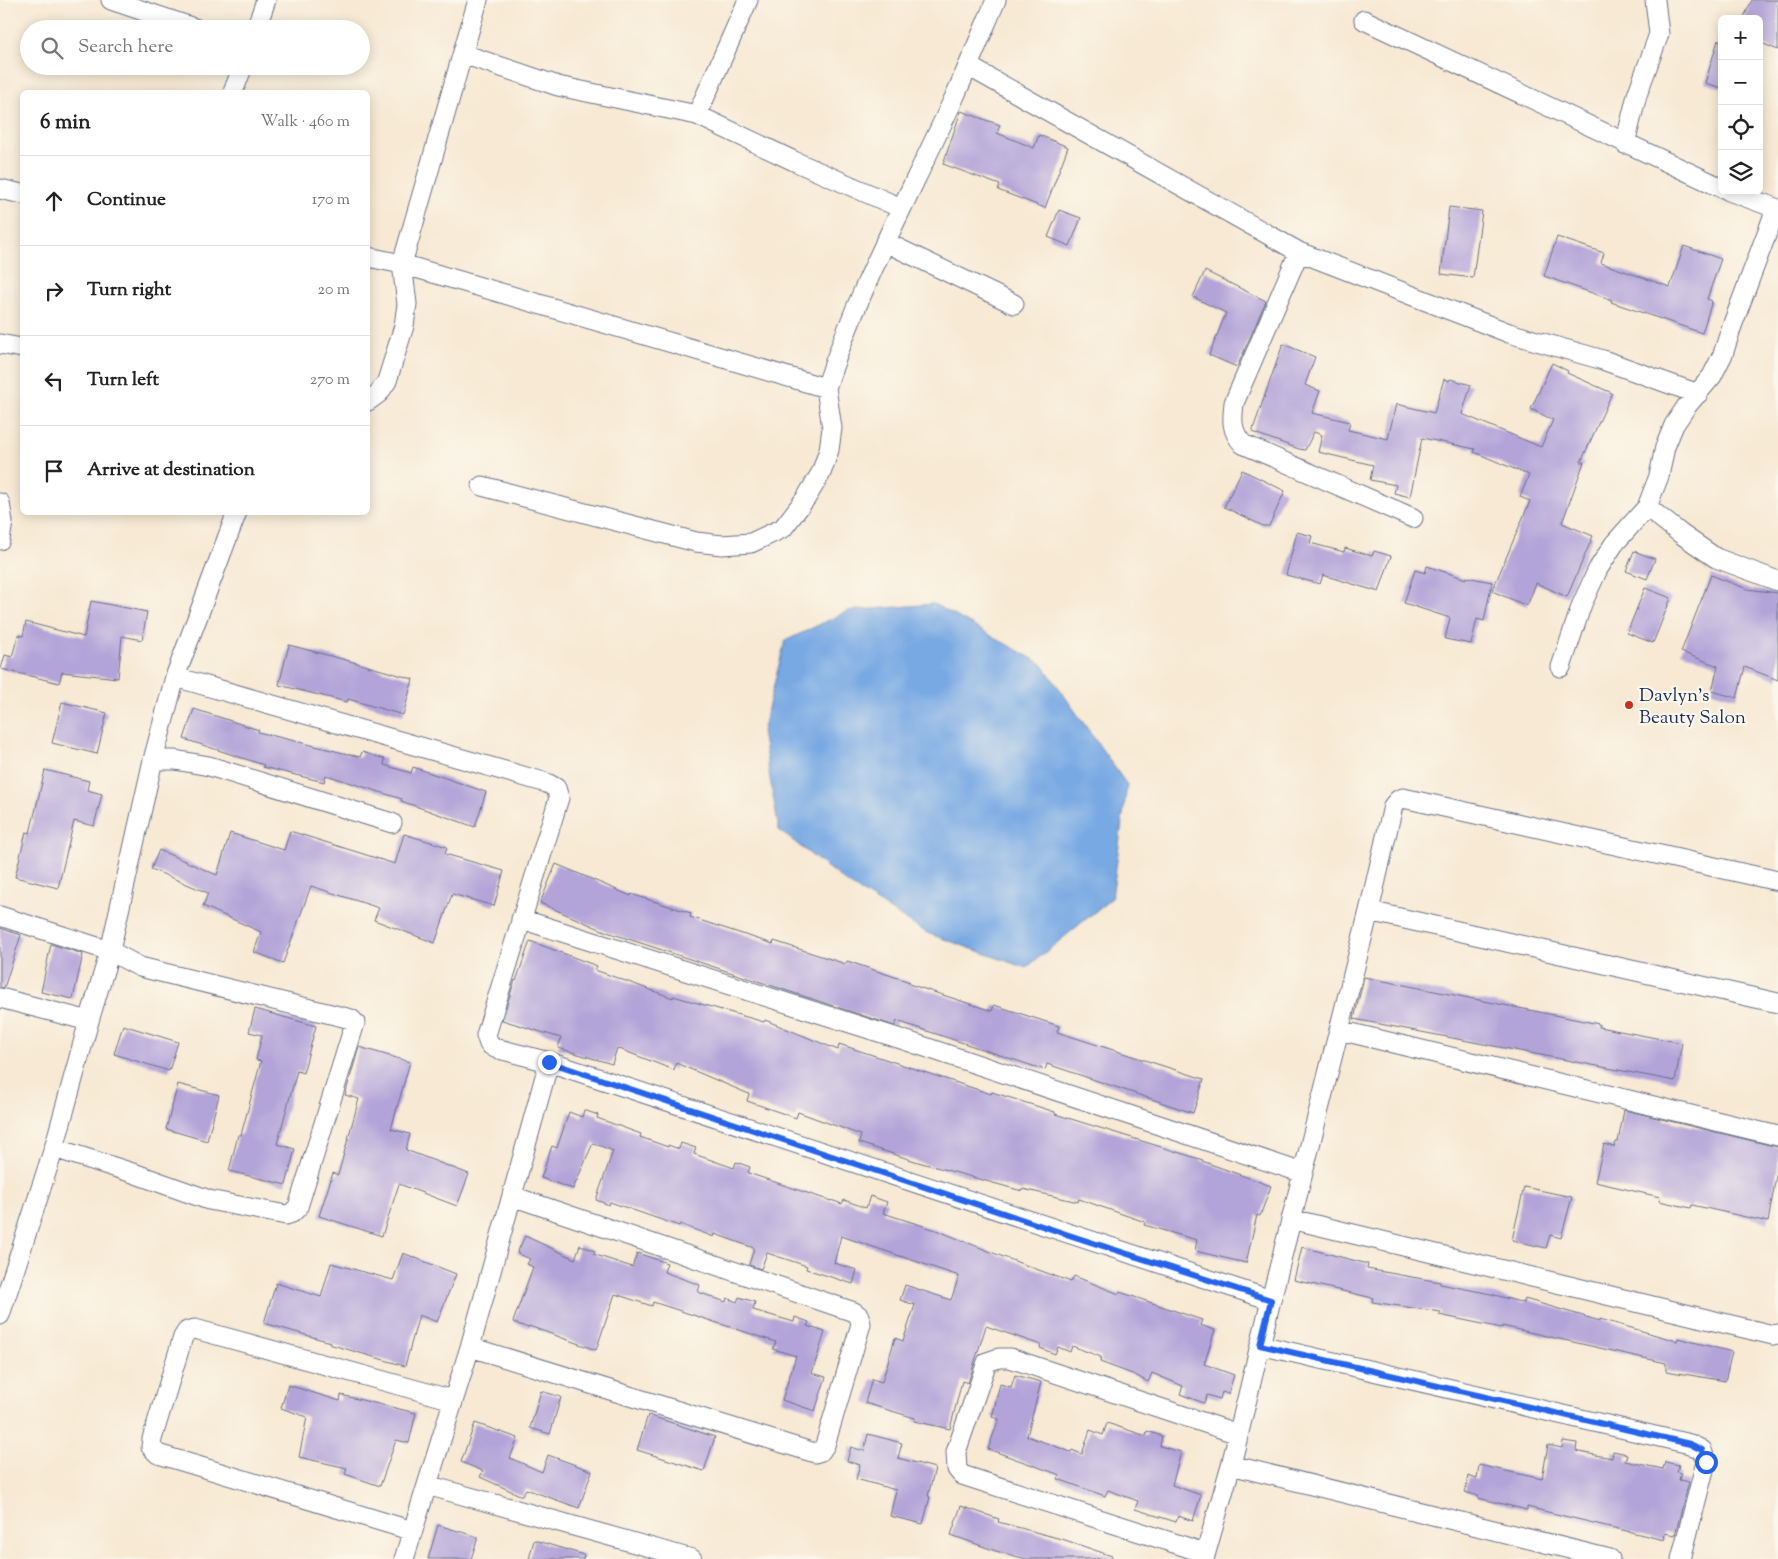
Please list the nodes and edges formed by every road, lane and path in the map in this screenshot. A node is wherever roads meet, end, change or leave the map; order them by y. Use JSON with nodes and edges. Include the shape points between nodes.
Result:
{"nodes":[{"id":1,"x":111,"y":0,"type":"edge"},
{"id":2,"x":266,"y":0,"type":"edge"},
{"id":3,"x":478,"y":0,"type":"edge"},
{"id":4,"x":748,"y":0,"type":"edge"},
{"id":5,"x":996,"y":0,"type":"edge"},
{"id":6,"x":1655,"y":0,"type":"edge"},
{"id":7,"x":170,"y":20,"type":"edge"},
{"id":8,"x":259,"y":20,"type":"edge"},
{"id":9,"x":1364,"y":20,"type":"dead end"},
{"id":10,"x":463,"y":54,"type":"junction"},
{"id":11,"x":968,"y":66,"type":"junction"},
{"id":12,"x":240,"y":75,"type":"edge"},
{"id":13,"x":234,"y":90,"type":"edge"},
{"id":14,"x":697,"y":115,"type":"junction"},
{"id":15,"x":1625,"y":144,"type":"junction"},
{"id":16,"x":1718,"y":186,"type":"edge"},
{"id":17,"x":0,"y":189,"type":"edge"},
{"id":18,"x":20,"y":194,"type":"edge"},
{"id":19,"x":1740,"y":195,"type":"edge"},
{"id":20,"x":901,"y":208,"type":"junction"},
{"id":21,"x":1777,"y":209,"type":"edge"},
{"id":22,"x":885,"y":242,"type":"junction"},
{"id":23,"x":1299,"y":252,"type":"junction"},
{"id":24,"x":370,"y":257,"type":"edge"},
{"id":25,"x":402,"y":264,"type":"junction"},
{"id":26,"x":1014,"y":304,"type":"dead end"},
{"id":27,"x":0,"y":344,"type":"edge"},
{"id":28,"x":20,"y":348,"type":"edge"},
{"id":29,"x":826,"y":388,"type":"junction"},
{"id":30,"x":1698,"y":394,"type":"junction"},
{"id":31,"x":370,"y":400,"type":"edge"},
{"id":32,"x":482,"y":486,"type":"dead end"},
{"id":33,"x":0,"y":503,"type":"edge"},
{"id":34,"x":1647,"y":507,"type":"junction"},
{"id":35,"x":236,"y":515,"type":"edge"},
{"id":36,"x":1414,"y":518,"type":"dead end"},
{"id":37,"x":0,"y":540,"type":"edge"},
{"id":38,"x":1778,"y":581,"type":"edge"},
{"id":39,"x":1561,"y":667,"type":"dead end"},
{"id":40,"x":175,"y":676,"type":"junction"},
{"id":41,"x":152,"y":760,"type":"junction"},
{"id":42,"x":392,"y":823,"type":"dead end"},
{"id":43,"x":1778,"y":881,"type":"edge"},
{"id":44,"x":1369,"y":912,"type":"junction"},
{"id":45,"x":0,"y":916,"type":"edge"},
{"id":46,"x":521,"y":919,"type":"junction"},
{"id":47,"x":110,"y":951,"type":"junction"},
{"id":48,"x":0,"y":998,"type":"edge"},
{"id":49,"x":1778,"y":1003,"type":"edge"},
{"id":50,"x":89,"y":1022,"type":"junction"},
{"id":51,"x":1339,"y":1030,"type":"junction"},
{"id":52,"x":549,"y":1062,"type":"junction"},
{"id":53,"x":1778,"y":1136,"type":"edge"},
{"id":54,"x":54,"y":1148,"type":"junction"},
{"id":55,"x":1303,"y":1173,"type":"junction"},
{"id":56,"x":512,"y":1196,"type":"junction"},
{"id":57,"x":1291,"y":1219,"type":"junction"},
{"id":58,"x":1271,"y":1300,"type":"junction"},
{"id":59,"x":0,"y":1315,"type":"edge"},
{"id":60,"x":1778,"y":1334,"type":"edge"},
{"id":61,"x":1260,"y":1345,"type":"junction"},
{"id":62,"x":470,"y":1347,"type":"junction"},
{"id":63,"x":453,"y":1400,"type":"junction"},
{"id":64,"x":1238,"y":1434,"type":"junction"},
{"id":65,"x":1231,"y":1465,"type":"junction"},
{"id":66,"x":427,"y":1485,"type":"junction"},
{"id":67,"x":413,"y":1531,"type":"junction"},
{"id":68,"x":1205,"y":1556,"type":"edge"},
{"id":69,"x":404,"y":1559,"type":"edge"},
{"id":70,"x":692,"y":1559,"type":"edge"},
{"id":71,"x":1610,"y":1559,"type":"edge"},
{"id":72,"x":1681,"y":1559,"type":"edge"}],
"edges":[{"from":1,"to":7,"type":"street"},
{"from":2,"to":8,"type":"street"},
{"from":3,"to":10,"type":"street"},
{"from":4,"to":14,"type":"street"},
{"from":5,"to":11,"type":"street"},
{"from":6,"to":15,"type":"street","via":[[1659,34]]},
{"from":9,"to":15,"type":"street"},
{"from":10,"to":14,"type":"street","via":[[558,86]]},
{"from":10,"to":25,"type":"street"},
{"from":11,"to":20,"type":"street"},
{"from":11,"to":23,"type":"street"},
{"from":12,"to":13,"type":"street"},
{"from":14,"to":20,"type":"street"},
{"from":15,"to":16,"type":"street"},
{"from":17,"to":18,"type":"street"},
{"from":19,"to":21,"type":"street"},
{"from":20,"to":22,"type":"street"},
{"from":21,"to":30,"type":"street","via":[[1723,354]]},
{"from":22,"to":26,"type":"street"},
{"from":22,"to":29,"type":"street","via":[[855,306]]},
{"from":23,"to":30,"type":"street","via":[[1509,333],[1604,360]]},
{"from":23,"to":36,"type":"street","via":[[1234,403],[1232,422],[1235,436],[1243,444]]},
{"from":24,"to":25,"type":"street"},
{"from":25,"to":29,"type":"street"},
{"from":25,"to":31,"type":"street","via":[[407,304],[404,326],[387,381]]},
{"from":27,"to":28,"type":"street"},
{"from":29,"to":32,"type":"street","via":[[832,428],[821,473],[783,528],[751,543],[722,545],[696,542]]},
{"from":30,"to":34,"type":"street","via":[[1674,425]]},
{"from":33,"to":37,"type":"street","via":[[3,522]]},
{"from":34,"to":38,"type":"street","via":[[1716,558]]},
{"from":34,"to":39,"type":"street","via":[[1614,544],[1598,569],[1582,604]]},
{"from":35,"to":40,"type":"street"},
{"from":40,"to":41,"type":"street"},
{"from":40,"to":46,"type":"street","via":[[548,783],[556,788],[559,798]]},
{"from":41,"to":42,"type":"street","via":[[208,766]]},
{"from":41,"to":47,"type":"street"},
{"from":43,"to":44,"type":"street","via":[[1403,798],[1393,806]]},
{"from":44,"to":49,"type":"street"},
{"from":44,"to":51,"type":"street"},
{"from":45,"to":47,"type":"street"},
{"from":46,"to":52,"type":"street","via":[[486,1036],[495,1048]]},
{"from":46,"to":55,"type":"street","via":[[894,1037]]},
{"from":47,"to":50,"type":"street"},
{"from":47,"to":54,"type":"street","via":[[149,970],[351,1019],[355,1028],[298,1207],[292,1213],[286,1215],[209,1200]]},
{"from":48,"to":50,"type":"street"},
{"from":50,"to":54,"type":"street"},
{"from":51,"to":53,"type":"street"},
{"from":51,"to":55,"type":"street"},
{"from":52,"to":56,"type":"street"},
{"from":52,"to":58,"type":"street"},
{"from":54,"to":59,"type":"street"},
{"from":55,"to":57,"type":"street"},
{"from":56,"to":62,"type":"street"},
{"from":56,"to":62,"type":"street","via":[[854,1312],[859,1316],[860,1324],[825,1445],[815,1453]]},
{"from":57,"to":58,"type":"street"},
{"from":57,"to":60,"type":"street"},
{"from":58,"to":61,"type":"street"},
{"from":61,"to":64,"type":"street"},
{"from":61,"to":72,"type":"street","via":[[1690,1444],[1702,1450],[1706,1462]]},
{"from":62,"to":63,"type":"street"},
{"from":63,"to":66,"type":"street"},
{"from":63,"to":67,"type":"street","via":[[195,1329],[187,1331],[183,1337],[152,1439],[151,1447],[158,1454]]},
{"from":64,"to":65,"type":"street"},
{"from":64,"to":68,"type":"street","via":[[1010,1358],[999,1358],[987,1362],[956,1452],[957,1468],[962,1475]]},
{"from":65,"to":68,"type":"street"},
{"from":65,"to":71,"type":"street"},
{"from":66,"to":67,"type":"street"},
{"from":66,"to":70,"type":"street"},
{"from":67,"to":69,"type":"street"}]}
